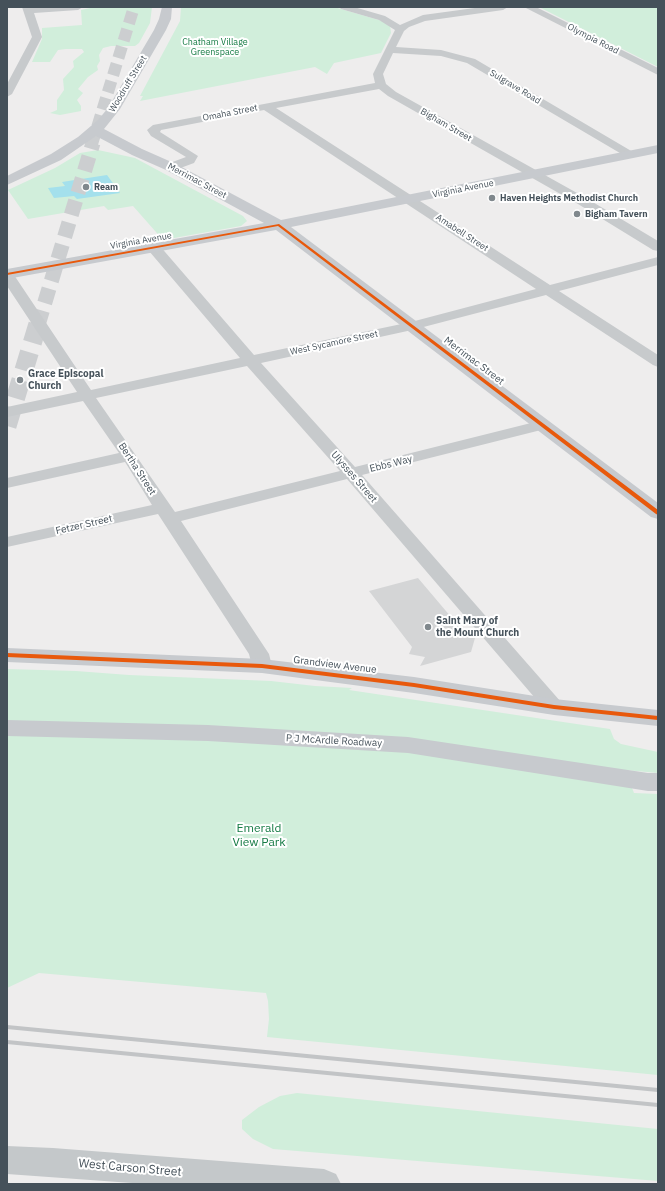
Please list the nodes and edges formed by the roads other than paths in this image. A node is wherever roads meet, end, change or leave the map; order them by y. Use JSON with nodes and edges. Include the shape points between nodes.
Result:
{"nodes":[{"id":1,"x":78,"y":7,"type":"edge"},
{"id":2,"x":167,"y":7,"type":"edge"},
{"id":3,"x":344,"y":7,"type":"edge"},
{"id":4,"x":503,"y":7,"type":"edge"},
{"id":5,"x":510,"y":7,"type":"edge"},
{"id":6,"x":528,"y":8,"type":"edge"},
{"id":7,"x":28,"y":9,"type":"edge"},
{"id":8,"x":382,"y":18,"type":"junction"},
{"id":9,"x":423,"y":18,"type":"junction"},
{"id":10,"x":401,"y":29,"type":"junction"},
{"id":11,"x":390,"y":50,"type":"junction"},
{"id":12,"x":658,"y":72,"type":"edge"},
{"id":13,"x":380,"y":85,"type":"junction"},
{"id":14,"x":7,"y":94,"type":"edge"},
{"id":15,"x":266,"y":106,"type":"junction"},
{"id":16,"x":99,"y":126,"type":"junction"},
{"id":17,"x":71,"y":148,"type":"junction"},
{"id":18,"x":658,"y":149,"type":"edge"},
{"id":19,"x":137,"y":152,"type":"junction"},
{"id":20,"x":629,"y":154,"type":"junction"},
{"id":21,"x":165,"y":164,"type":"junction"},
{"id":22,"x":533,"y":175,"type":"junction"},
{"id":23,"x":7,"y":181,"type":"edge"},
{"id":24,"x":410,"y":199,"type":"junction"},
{"id":25,"x":279,"y":225,"type":"junction"},
{"id":26,"x":658,"y":246,"type":"edge"},
{"id":27,"x":154,"y":248,"type":"junction"},
{"id":28,"x":658,"y":261,"type":"edge"},
{"id":29,"x":7,"y":274,"type":"edge"},
{"id":30,"x":547,"y":289,"type":"junction"},
{"id":31,"x":412,"y":326,"type":"junction"},
{"id":32,"x":250,"y":360,"type":"junction"},
{"id":33,"x":658,"y":362,"type":"edge"},
{"id":34,"x":88,"y":395,"type":"junction"},
{"id":35,"x":7,"y":412,"type":"edge"},
{"id":36,"x":543,"y":425,"type":"junction"},
{"id":37,"x":130,"y":456,"type":"junction"},
{"id":38,"x":352,"y":474,"type":"junction"},
{"id":39,"x":7,"y":483,"type":"edge"},
{"id":40,"x":166,"y":513,"type":"junction"},
{"id":41,"x":658,"y":513,"type":"edge"},
{"id":42,"x":7,"y":542,"type":"edge"},
{"id":43,"x":7,"y":655,"type":"edge"},
{"id":44,"x":262,"y":666,"type":"junction"},
{"id":45,"x":554,"y":707,"type":"junction"},
{"id":46,"x":658,"y":718,"type":"edge"},
{"id":47,"x":7,"y":728,"type":"edge"},
{"id":48,"x":658,"y":782,"type":"edge"},
{"id":49,"x":7,"y":1160,"type":"edge"},
{"id":50,"x":324,"y":1184,"type":"edge"}],
"edges":[{"from":1,"to":7,"type":"street"},
{"from":2,"to":16,"type":"street","name":"Woodruff Street","via":[[160,30],[114,109]]},
{"from":3,"to":8,"type":"street"},
{"from":4,"to":5,"type":"street"},
{"from":4,"to":9,"type":"street"},
{"from":6,"to":12,"type":"street","name":"Olympia Road"},
{"from":7,"to":14,"type":"street","via":[[37,37]]},
{"from":8,"to":9,"type":"street"},
{"from":8,"to":10,"type":"street"},
{"from":9,"to":10,"type":"street"},
{"from":10,"to":11,"type":"street"},
{"from":11,"to":13,"type":"street","via":[[378,74]]},
{"from":11,"to":20,"type":"street","name":"Sulgrave Road","via":[[441,53],[471,61]]},
{"from":13,"to":15,"type":"street","name":"Omaha Street"},
{"from":13,"to":22,"type":"street","name":"Bigham Street","via":[[398,98]]},
{"from":15,"to":21,"type":"street","name":"Omaha Street","via":[[154,128],[152,130],[155,134],[192,156],[190,160]]},
{"from":15,"to":24,"type":"street","name":"Amabell Street"},
{"from":16,"to":17,"type":"street","name":"Woodruff Street"},
{"from":16,"to":19,"type":"street","name":"Merrimac Street"},
{"from":16,"to":21,"type":"street","name":"Merrimac Street","via":[[151,152]]},
{"from":17,"to":19,"type":"street","via":[[113,148]]},
{"from":17,"to":23,"type":"street","name":"Woodruff Street"},
{"from":18,"to":20,"type":"street","name":"Virginia Avenue"},
{"from":19,"to":21,"type":"street","name":"Merrimac Street"},
{"from":20,"to":22,"type":"street","name":"Virginia Avenue"},
{"from":21,"to":25,"type":"street","name":"Merrimac Street"},
{"from":22,"to":24,"type":"street","name":"Virginia Avenue"},
{"from":22,"to":26,"type":"street","name":"Bigham Street"},
{"from":24,"to":25,"type":"street","name":"Virginia Avenue"},
{"from":24,"to":30,"type":"street","name":"Amabell Street"},
{"from":25,"to":27,"type":"street","name":"Virginia Avenue"},
{"from":25,"to":31,"type":"street","name":"Merrimac Street"},
{"from":27,"to":29,"type":"street","name":"Virginia Avenue"},
{"from":27,"to":32,"type":"street","name":"Ulysses Street"},
{"from":28,"to":30,"type":"street","name":"West Sycamore Street"},
{"from":29,"to":34,"type":"street","name":"Bertha Street","via":[[54,348]]},
{"from":30,"to":31,"type":"street","name":"West Sycamore Street"},
{"from":30,"to":33,"type":"street","name":"Amabell Street"},
{"from":31,"to":32,"type":"street","name":"West Sycamore Street"},
{"from":31,"to":36,"type":"street","name":"Merrimac Street"},
{"from":32,"to":34,"type":"street","name":"West Sycamore Street"},
{"from":32,"to":38,"type":"street","name":"Ulysses Street"},
{"from":34,"to":35,"type":"street","name":"West Sycamore Street"},
{"from":34,"to":37,"type":"street","name":"Bertha Street"},
{"from":36,"to":38,"type":"street","name":"Ebbs Way"},
{"from":36,"to":41,"type":"street","name":"Merrimac Street"},
{"from":37,"to":39,"type":"street"},
{"from":37,"to":40,"type":"street","name":"Bertha Street"},
{"from":38,"to":40,"type":"street","name":"Ebbs Way"},
{"from":38,"to":45,"type":"street","name":"Ulysses Street"},
{"from":40,"to":42,"type":"street","name":"Fetzer Street"},
{"from":40,"to":44,"type":"street","name":"Bertha Street","via":[[259,654]]},
{"from":43,"to":44,"type":"street","name":"Grandview Avenue"},
{"from":44,"to":45,"type":"street","name":"Grandview Avenue","via":[[414,685]]},
{"from":45,"to":46,"type":"street","name":"Grandview Avenue"},
{"from":47,"to":48,"type":"street","name":"P J McArdle Roadway","via":[[208,733],[408,745]]},
{"from":49,"to":50,"type":"main road","name":"West Carson Street"}]}
